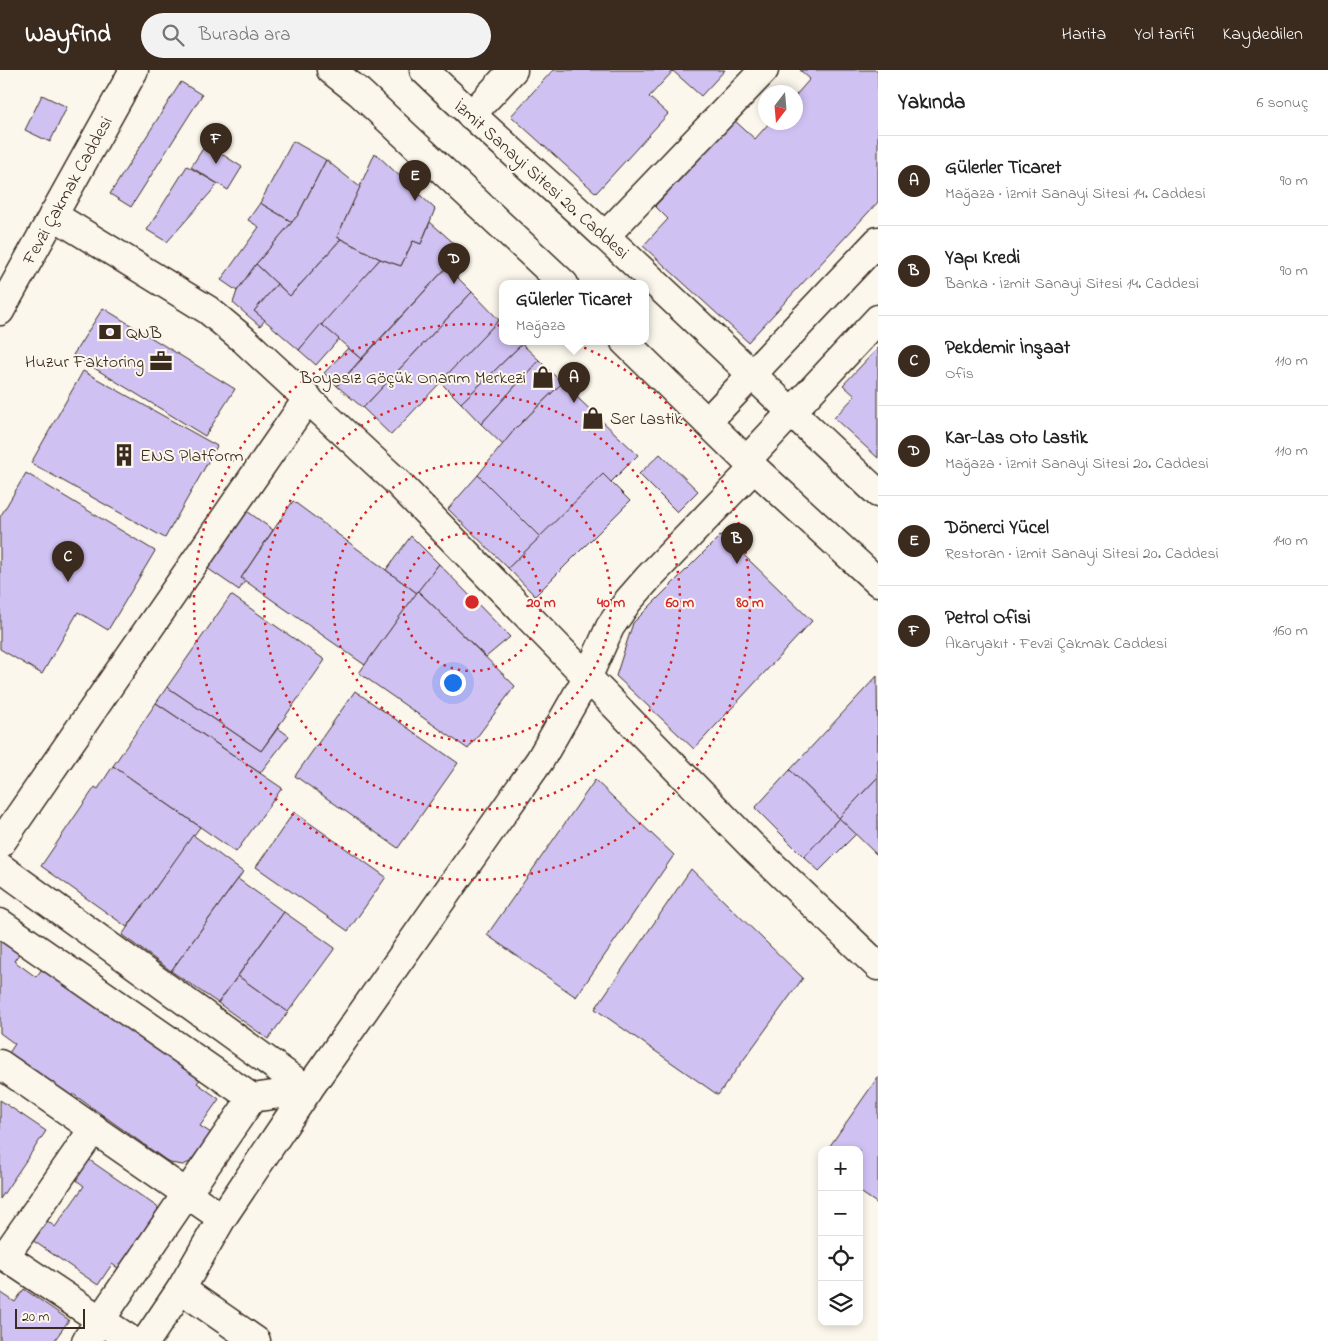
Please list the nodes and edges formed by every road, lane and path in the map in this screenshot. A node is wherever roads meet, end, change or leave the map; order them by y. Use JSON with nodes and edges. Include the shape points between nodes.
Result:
{"nodes":[{"id":1,"x":134,"y":70,"type":"edge"},
{"id":2,"x":331,"y":70,"type":"edge"},
{"id":3,"x":424,"y":70,"type":"edge"},
{"id":4,"x":512,"y":70,"type":"edge"},
{"id":5,"x":764,"y":70,"type":"edge"},
{"id":6,"x":471,"y":115,"type":"junction"},
{"id":7,"x":53,"y":215,"type":"junction"},
{"id":8,"x":605,"y":236,"type":"junction"},
{"id":9,"x":878,"y":241,"type":"edge"},
{"id":10,"x":9,"y":274,"type":"edge"},
{"id":11,"x":560,"y":280,"type":"edge"},
{"id":12,"x":0,"y":311,"type":"edge"},
{"id":13,"x":878,"y":319,"type":"edge"},
{"id":14,"x":627,"y":345,"type":"edge"},
{"id":15,"x":752,"y":373,"type":"junction"},
{"id":16,"x":308,"y":398,"type":"junction"},
{"id":17,"x":790,"y":412,"type":"junction"},
{"id":18,"x":708,"y":421,"type":"junction"},
{"id":19,"x":750,"y":464,"type":"junction"},
{"id":20,"x":878,"y":493,"type":"edge"},
{"id":21,"x":878,"y":582,"type":"edge"},
{"id":22,"x":588,"y":676,"type":"junction"},
{"id":23,"x":0,"y":844,"type":"edge"},
{"id":24,"x":0,"y":867,"type":"edge"},
{"id":25,"x":0,"y":924,"type":"edge"},
{"id":26,"x":878,"y":966,"type":"edge"},
{"id":27,"x":0,"y":1064,"type":"edge"},
{"id":28,"x":308,"y":1090,"type":"junction"},
{"id":29,"x":252,"y":1098,"type":"junction"},
{"id":30,"x":94,"y":1128,"type":"junction"},
{"id":31,"x":187,"y":1192,"type":"junction"},
{"id":32,"x":222,"y":1218,"type":"junction"},
{"id":33,"x":2,"y":1254,"type":"edge"},
{"id":34,"x":181,"y":1289,"type":"junction"},
{"id":35,"x":93,"y":1331,"type":"edge"},
{"id":36,"x":132,"y":1341,"type":"edge"},
{"id":37,"x":146,"y":1341,"type":"edge"},
{"id":38,"x":256,"y":1341,"type":"edge"}],
"edges":[{"from":1,"to":7,"type":"street","name":"Fevzi Çakmak Caddesi"},
{"from":2,"to":11,"type":"street","via":[[359,92]]},
{"from":3,"to":6,"type":"street","name":"İzmit Sanayi Sitesi 20. Caddesi"},
{"from":4,"to":6,"type":"street"},
{"from":5,"to":8,"type":"street"},
{"from":6,"to":8,"type":"street","name":"İzmit Sanayi Sitesi 20. Caddesi"},
{"from":7,"to":10,"type":"street","name":"Fevzi Çakmak Caddesi"},
{"from":7,"to":16,"type":"street","via":[[208,310]]},
{"from":8,"to":15,"type":"street","name":"İzmit Sanayi Sitesi 20. Caddesi"},
{"from":9,"to":15,"type":"street"},
{"from":10,"to":12,"type":"street","name":"Fevzi Çakmak Caddesi"},
{"from":13,"to":17,"type":"street"},
{"from":14,"to":18,"type":"street"},
{"from":15,"to":17,"type":"street","name":"İzmit Sanayi Sitesi 20. Caddesi"},
{"from":15,"to":18,"type":"street"},
{"from":16,"to":22,"type":"street","via":[[396,481]]},
{"from":16,"to":23,"type":"street"},
{"from":17,"to":19,"type":"street"},
{"from":17,"to":20,"type":"street","name":"İzmit Sanayi Sitesi 20. Caddesi"},
{"from":18,"to":19,"type":"street"},
{"from":19,"to":21,"type":"street"},
{"from":19,"to":22,"type":"street","via":[[628,601],[610,628]]},
{"from":22,"to":26,"type":"street","via":[[753,847]]},
{"from":22,"to":28,"type":"street","via":[[540,760]]},
{"from":24,"to":28,"type":"street"},
{"from":25,"to":29,"type":"street"},
{"from":27,"to":30,"type":"street"},
{"from":28,"to":29,"type":"street"},
{"from":28,"to":32,"type":"street"},
{"from":29,"to":31,"type":"street"},
{"from":30,"to":31,"type":"street"},
{"from":30,"to":33,"type":"street"},
{"from":31,"to":32,"type":"street"},
{"from":31,"to":35,"type":"street"},
{"from":32,"to":34,"type":"street"},
{"from":33,"to":35,"type":"street"},
{"from":34,"to":37,"type":"street"},
{"from":34,"to":38,"type":"street"},
{"from":35,"to":36,"type":"street"}]}
